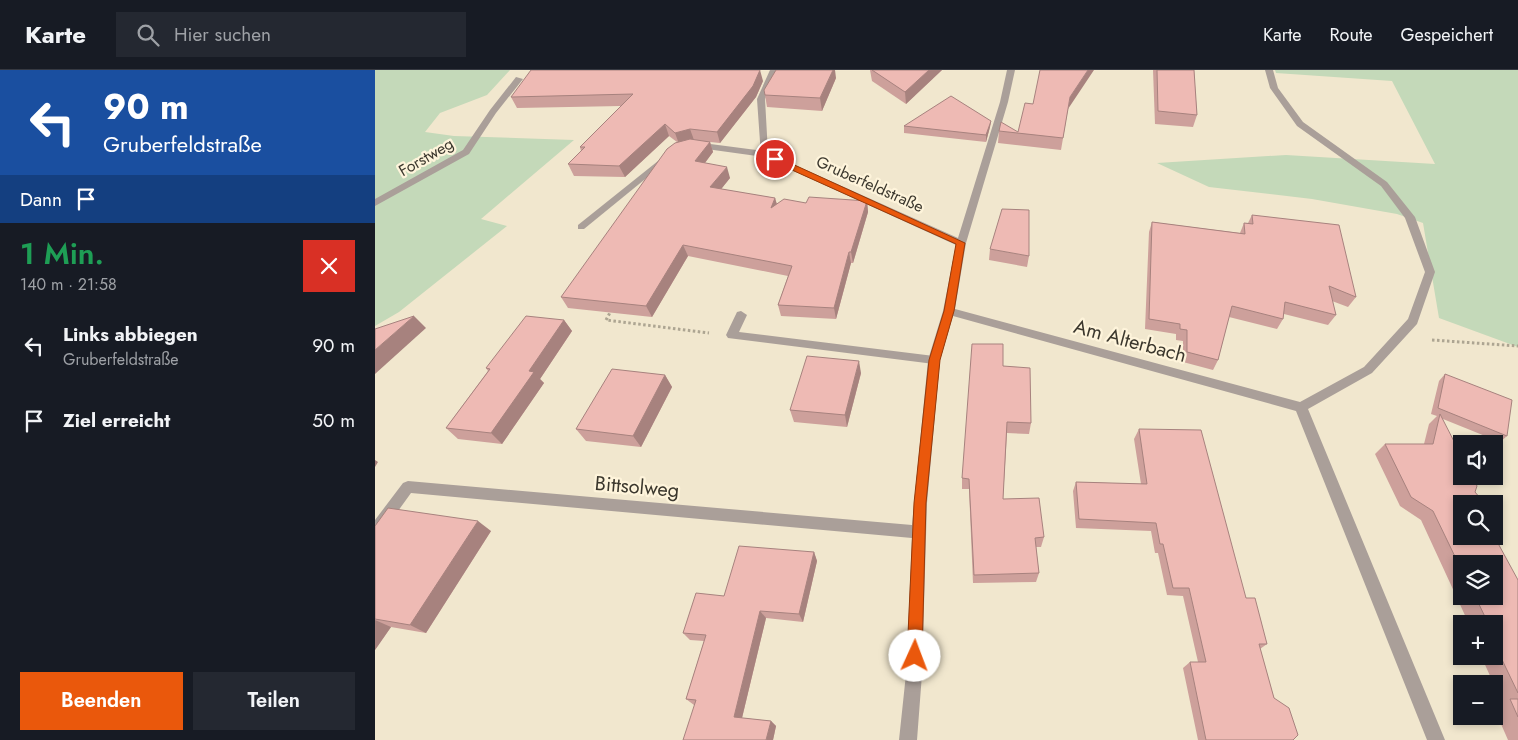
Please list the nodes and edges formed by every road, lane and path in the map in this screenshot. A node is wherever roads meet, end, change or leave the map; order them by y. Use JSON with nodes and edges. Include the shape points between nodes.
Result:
{"nodes":[{"id":1,"x":774,"y":70,"type":"edge"},
{"id":2,"x":1011,"y":70,"type":"edge"},
{"id":3,"x":1269,"y":70,"type":"edge"},
{"id":4,"x":519,"y":79,"type":"dead end"},
{"id":5,"x":688,"y":146,"type":"edge"},
{"id":6,"x":675,"y":150,"type":"edge"},
{"id":7,"x":764,"y":154,"type":"junction"},
{"id":8,"x":375,"y":203,"type":"edge"},
{"id":9,"x":581,"y":227,"type":"dead end"},
{"id":10,"x":961,"y":243,"type":"junction"},
{"id":11,"x":612,"y":309,"type":"edge"},
{"id":12,"x":949,"y":311,"type":"junction"},
{"id":13,"x":741,"y":315,"type":"dead end"},
{"id":14,"x":732,"y":336,"type":"junction"},
{"id":15,"x":1399,"y":337,"type":"junction"},
{"id":16,"x":1518,"y":346,"type":"edge"},
{"id":17,"x":935,"y":360,"type":"junction"},
{"id":18,"x":1301,"y":407,"type":"junction"},
{"id":19,"x":375,"y":531,"type":"edge"},
{"id":20,"x":918,"y":532,"type":"junction"},
{"id":21,"x":908,"y":740,"type":"edge"},
{"id":22,"x":1436,"y":740,"type":"edge"}],
"edges":[{"from":1,"to":7,"type":"street","via":[[761,100]]},
{"from":2,"to":10,"type":"street","via":[[1005,102]]},
{"from":3,"to":15,"type":"street","via":[[1274,88],[1299,124],[1384,184],[1410,217],[1430,272],[1413,321]]},
{"from":4,"to":8,"type":"street","name":"Forstweg","via":[[466,152]]},
{"from":5,"to":7,"type":"street","name":"Gruberfeldstraße"},
{"from":6,"to":9,"type":"street"},
{"from":7,"to":10,"type":"street","name":"Gruberfeldstraße"},
{"from":10,"to":12,"type":"street"},
{"from":11,"to":14,"type":"path","via":[[606,320]]},
{"from":12,"to":17,"type":"street"},
{"from":12,"to":18,"type":"street","name":"Am Alterbach"},
{"from":13,"to":14,"type":"street"},
{"from":14,"to":17,"type":"street"},
{"from":15,"to":16,"type":"path"},
{"from":15,"to":18,"type":"street","via":[[1368,370]]},
{"from":17,"to":20,"type":"street"},
{"from":18,"to":22,"type":"street"},
{"from":19,"to":20,"type":"street","name":"Bittsolweg","via":[[408,487]]},
{"from":20,"to":21,"type":"street","via":[[914,674]]}]}
